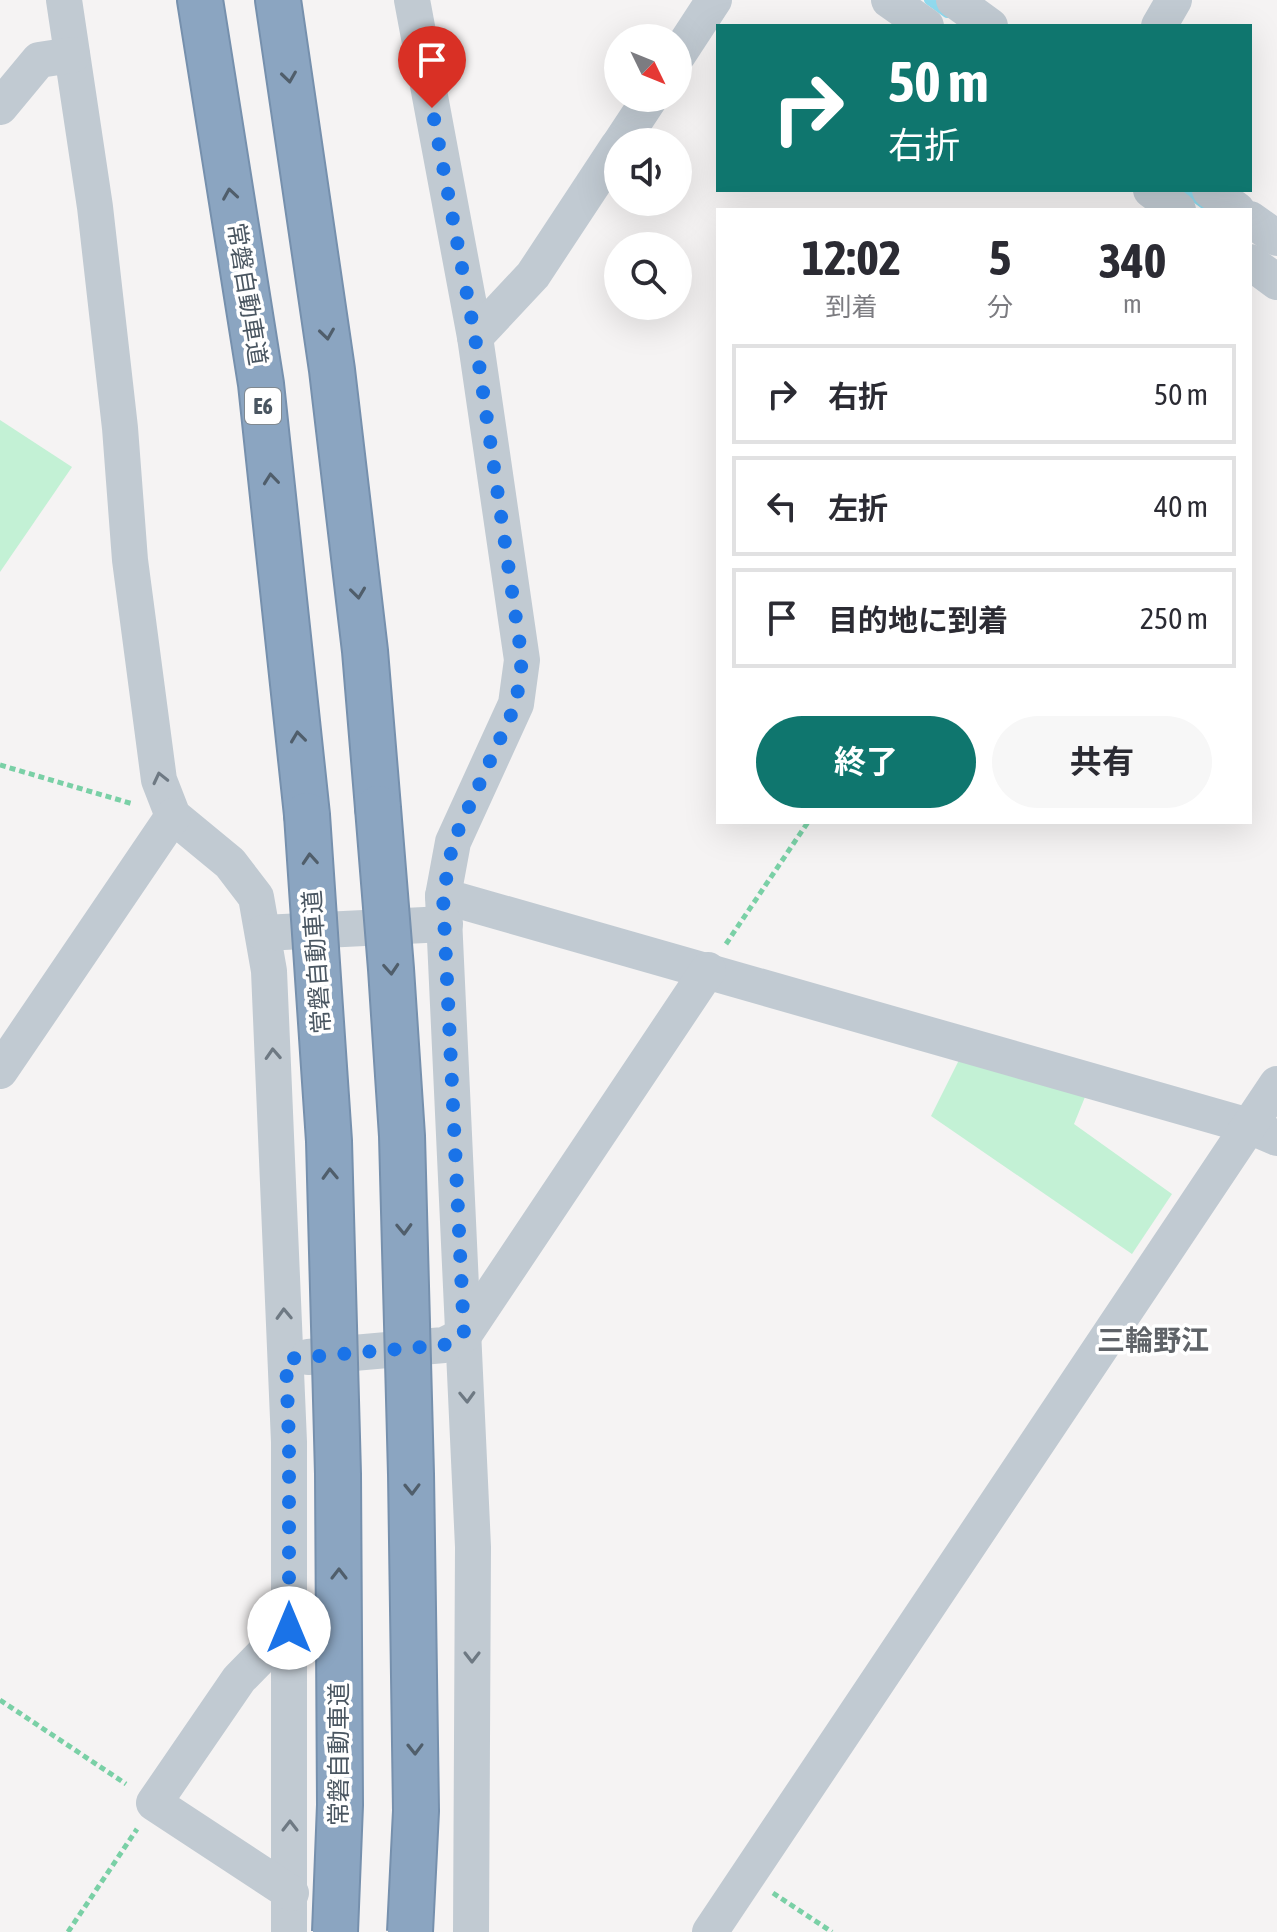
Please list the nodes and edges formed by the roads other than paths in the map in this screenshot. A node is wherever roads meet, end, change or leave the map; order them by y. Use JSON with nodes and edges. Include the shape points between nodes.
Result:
{"nodes":[{"id":1,"x":64,"y":0,"type":"edge"},
{"id":2,"x":200,"y":0,"type":"edge"},
{"id":3,"x":278,"y":0,"type":"edge"},
{"id":4,"x":412,"y":0,"type":"edge"},
{"id":5,"x":714,"y":0,"type":"edge"},
{"id":6,"x":889,"y":0,"type":"edge"},
{"id":7,"x":954,"y":0,"type":"edge"},
{"id":8,"x":1174,"y":0,"type":"edge"},
{"id":9,"x":923,"y":24,"type":"edge"},
{"id":10,"x":987,"y":24,"type":"edge"},
{"id":11,"x":1160,"y":24,"type":"edge"},
{"id":12,"x":692,"y":34,"type":"edge"},
{"id":13,"x":72,"y":55,"type":"junction"},
{"id":14,"x":0,"y":107,"type":"edge"},
{"id":15,"x":604,"y":167,"type":"edge"},
{"id":16,"x":1154,"y":192,"type":"edge"},
{"id":17,"x":1213,"y":192,"type":"edge"},
{"id":18,"x":1175,"y":208,"type":"edge"},
{"id":19,"x":1234,"y":208,"type":"edge"},
{"id":20,"x":1252,"y":220,"type":"edge"},
{"id":21,"x":1277,"y":238,"type":"edge"},
{"id":22,"x":1252,"y":263,"type":"edge"},
{"id":23,"x":1277,"y":282,"type":"edge"},
{"id":24,"x":475,"y":337,"type":"junction"},
{"id":25,"x":173,"y":816,"type":"junction"},
{"id":26,"x":444,"y":910,"type":"junction"},
{"id":27,"x":263,"y":933,"type":"junction"},
{"id":28,"x":708,"y":970,"type":"junction"},
{"id":29,"x":0,"y":1071,"type":"edge"},
{"id":30,"x":1277,"y":1084,"type":"edge"},
{"id":31,"x":1263,"y":1132,"type":"edge"},
{"id":32,"x":464,"y":1335,"type":"junction"},
{"id":33,"x":286,"y":1359,"type":"junction"},
{"id":34,"x":289,"y":1628,"type":"junction"},
{"id":35,"x":291,"y":1893,"type":"junction"},
{"id":36,"x":289,"y":1932,"type":"edge"},
{"id":37,"x":335,"y":1932,"type":"edge"},
{"id":38,"x":410,"y":1932,"type":"edge"},
{"id":39,"x":471,"y":1932,"type":"edge"},
{"id":40,"x":710,"y":1932,"type":"edge"}],
"edges":[{"from":1,"to":13,"type":"street"},
{"from":37,"to":2,"type":"highway","name":"常磐自動車道","number":"E6","one_way":true,"bridge":true,"via":[[340,1805],[338,1474],[329,1141],[307,815],[261,384]]},
{"from":3,"to":38,"type":"highway","one_way":true,"bridge":true,"via":[[332,370],[365,651],[401,1121],[416,1811]]},
{"from":4,"to":24,"type":"street"},
{"from":5,"to":12,"type":"street"},
{"from":6,"to":9,"type":"street"},
{"from":7,"to":10,"type":"street"},
{"from":8,"to":11,"type":"street"},
{"from":13,"to":14,"type":"street","via":[[39,60]]},
{"from":25,"to":13,"type":"street","one_way":true,"via":[[159,780]]},
{"from":15,"to":24,"type":"street","via":[[533,275]]},
{"from":16,"to":18,"type":"street"},
{"from":17,"to":19,"type":"street"},
{"from":20,"to":21,"type":"street"},
{"from":22,"to":23,"type":"street"},
{"from":24,"to":26,"type":"street","via":[[522,660],[516,704],[453,842]]},
{"from":25,"to":27,"type":"street","via":[[230,863],[256,897]]},
{"from":25,"to":29,"type":"street"},
{"from":26,"to":27,"type":"street"},
{"from":26,"to":28,"type":"street"},
{"from":26,"to":32,"type":"street"},
{"from":33,"to":27,"type":"street","one_way":true},
{"from":28,"to":31,"type":"street"},
{"from":28,"to":32,"type":"street"},
{"from":30,"to":31,"type":"street"},
{"from":31,"to":40,"type":"street"},
{"from":32,"to":33,"type":"street","via":[[444,1345]]},
{"from":32,"to":39,"type":"street","one_way":true,"via":[[473,1547]]},
{"from":33,"to":34,"type":"street"},
{"from":35,"to":34,"type":"street","one_way":true},
{"from":34,"to":35,"type":"street","via":[[239,1679],[154,1803]]},
{"from":35,"to":36,"type":"street"}]}
